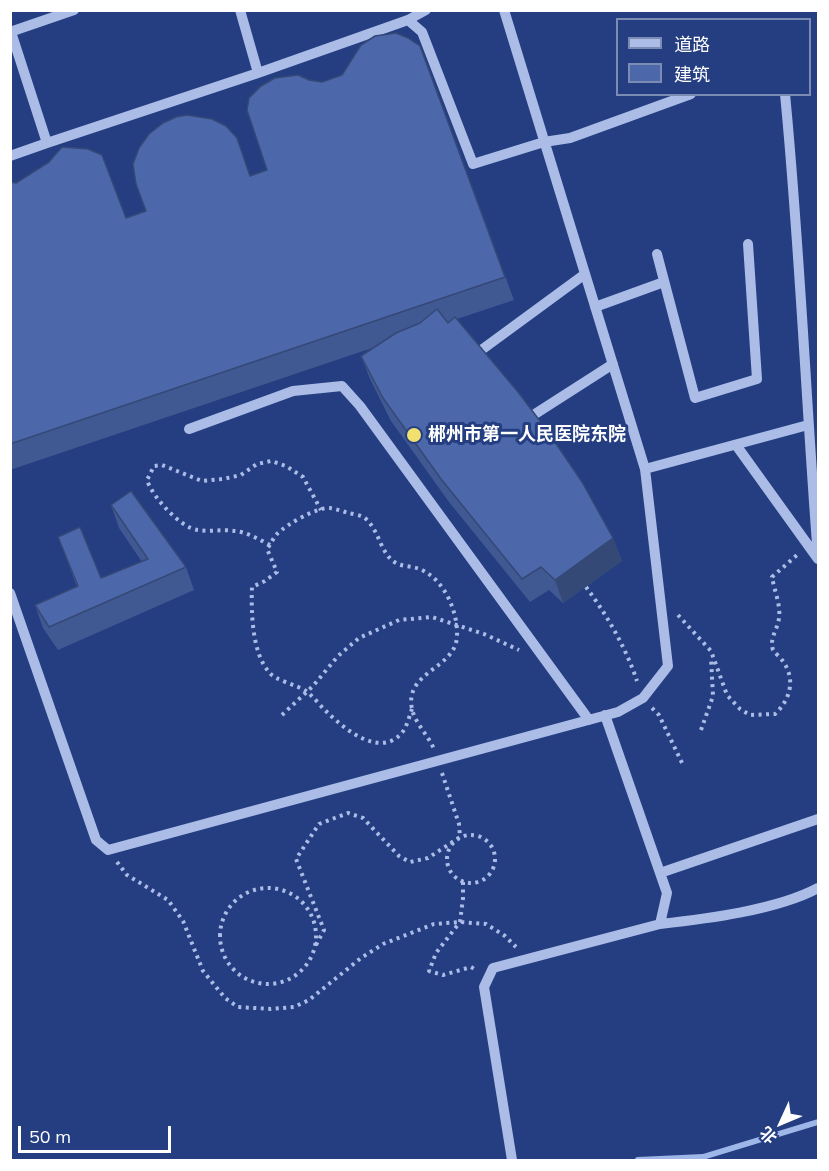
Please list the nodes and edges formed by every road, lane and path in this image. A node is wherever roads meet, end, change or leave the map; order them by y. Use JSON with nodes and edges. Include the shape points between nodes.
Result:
{"nodes":[{"id":1,"x":74,"y":10,"type":"edge"},
{"id":2,"x":240,"y":10,"type":"edge"},
{"id":3,"x":426,"y":10,"type":"edge"},
{"id":4,"x":504,"y":10,"type":"edge"},
{"id":5,"x":408,"y":20,"type":"junction"},
{"id":6,"x":11,"y":32,"type":"edge"},
{"id":7,"x":258,"y":73,"type":"junction"},
{"id":8,"x":686,"y":96,"type":"edge"},
{"id":9,"x":785,"y":96,"type":"edge"},
{"id":10,"x":47,"y":142,"type":"junction"},
{"id":11,"x":544,"y":142,"type":"junction"},
{"id":12,"x":10,"y":156,"type":"edge"},
{"id":13,"x":748,"y":244,"type":"dead end"},
{"id":14,"x":657,"y":254,"type":"dead end"},
{"id":15,"x":585,"y":274,"type":"junction"},
{"id":16,"x":664,"y":282,"type":"junction"},
{"id":17,"x":595,"y":307,"type":"junction"},
{"id":18,"x":480,"y":351,"type":"edge"},
{"id":19,"x":613,"y":364,"type":"junction"},
{"id":20,"x":536,"y":414,"type":"edge"},
{"id":21,"x":808,"y":425,"type":"junction"},
{"id":22,"x":189,"y":429,"type":"dead end"},
{"id":23,"x":736,"y":445,"type":"junction"},
{"id":24,"x":645,"y":470,"type":"junction"},
{"id":25,"x":321,"y":510,"type":"junction"},
{"id":26,"x":808,"y":544,"type":"junction"},
{"id":27,"x":270,"y":545,"type":"junction"},
{"id":28,"x":819,"y":558,"type":"edge"},
{"id":29,"x":586,"y":587,"type":"dead end"},
{"id":30,"x":10,"y":593,"type":"edge"},
{"id":31,"x":661,"y":601,"type":"junction"},
{"id":32,"x":455,"y":625,"type":"junction"},
{"id":33,"x":711,"y":651,"type":"junction"},
{"id":34,"x":549,"y":665,"type":"junction"},
{"id":35,"x":307,"y":692,"type":"junction"},
{"id":36,"x":643,"y":698,"type":"junction"},
{"id":37,"x":412,"y":709,"type":"junction"},
{"id":38,"x":282,"y":716,"type":"dead end"},
{"id":39,"x":605,"y":716,"type":"junction"},
{"id":40,"x":590,"y":720,"type":"junction"},
{"id":41,"x":701,"y":730,"type":"dead end"},
{"id":42,"x":438,"y":760,"type":"junction"},
{"id":43,"x":682,"y":765,"type":"dead end"},
{"id":44,"x":819,"y":819,"type":"edge"},
{"id":45,"x":460,"y":837,"type":"junction"},
{"id":46,"x":108,"y":849,"type":"junction"},
{"id":47,"x":660,"y":873,"type":"junction"},
{"id":48,"x":463,"y":882,"type":"junction"},
{"id":49,"x":819,"y":888,"type":"edge"},
{"id":50,"x":460,"y":922,"type":"junction"},
{"id":51,"x":660,"y":924,"type":"junction"},
{"id":52,"x":316,"y":945,"type":"junction"},
{"id":53,"x":528,"y":957,"type":"junction"},
{"id":54,"x":486,"y":983,"type":"junction"},
{"id":55,"x":512,"y":1161,"type":"edge"}],
"edges":[{"from":1,"to":6,"type":"street"},
{"from":2,"to":7,"type":"street"},
{"from":3,"to":5,"type":"street"},
{"from":4,"to":11,"type":"street"},
{"from":5,"to":7,"type":"street"},
{"from":5,"to":11,"type":"street","via":[[422,32],[474,164]]},
{"from":6,"to":10,"type":"street"},
{"from":7,"to":10,"type":"street"},
{"from":8,"to":11,"type":"street","via":[[570,138]]},
{"from":9,"to":21,"type":"street"},
{"from":10,"to":12,"type":"street"},
{"from":11,"to":15,"type":"street"},
{"from":13,"to":16,"type":"street","via":[[757,379],[695,398]]},
{"from":14,"to":16,"type":"street"},
{"from":15,"to":17,"type":"street"},
{"from":15,"to":18,"type":"street"},
{"from":16,"to":17,"type":"street"},
{"from":17,"to":19,"type":"street"},
{"from":19,"to":20,"type":"street"},
{"from":19,"to":24,"type":"street"},
{"from":21,"to":23,"type":"street"},
{"from":21,"to":28,"type":"street"},
{"from":22,"to":34,"type":"street","via":[[293,391],[342,386]]},
{"from":23,"to":24,"type":"street"},
{"from":23,"to":26,"type":"street"},
{"from":24,"to":31,"type":"street"},
{"from":25,"to":27,"type":"path","via":[[295,520]]},
{"from":25,"to":27,"type":"path","via":[[303,477],[271,461],[241,475],[202,481],[162,465],[154,466],[147,480],[150,491],[186,525],[196,531],[238,531]]},
{"from":25,"to":32,"type":"path","via":[[328,508],[364,517],[378,534],[386,554],[396,563],[423,570],[443,588],[452,605]]},
{"from":26,"to":28,"type":"street"},
{"from":26,"to":33,"type":"path","via":[[772,577],[780,617],[772,638],[773,650],[790,673],[791,682],[783,706],[775,714],[762,715],[750,715],[740,709],[727,695]]},
{"from":27,"to":35,"type":"path","via":[[267,549],[277,572],[252,587],[251,624],[269,674]]},
{"from":29,"to":36,"type":"path","via":[[631,663]]},
{"from":30,"to":46,"type":"street","via":[[96,840]]},
{"from":31,"to":33,"type":"path"},
{"from":31,"to":36,"type":"street","via":[[668,666]]},
{"from":32,"to":34,"type":"path","via":[[484,634]]},
{"from":32,"to":35,"type":"path","via":[[432,617],[399,620],[359,638]]},
{"from":32,"to":37,"type":"path","via":[[453,652],[422,676],[412,692]]},
{"from":33,"to":41,"type":"path","via":[[713,696]]},
{"from":34,"to":40,"type":"street"},
{"from":35,"to":37,"type":"path","via":[[345,729],[381,744],[400,735]]},
{"from":35,"to":38,"type":"path"},
{"from":36,"to":39,"type":"street"},
{"from":36,"to":43,"type":"path","via":[[658,715]]},
{"from":37,"to":42,"type":"path"},
{"from":39,"to":40,"type":"street"},
{"from":39,"to":47,"type":"street"},
{"from":40,"to":42,"type":"street"},
{"from":42,"to":45,"type":"path"},
{"from":42,"to":46,"type":"street"},
{"from":44,"to":47,"type":"street"},
{"from":45,"to":48,"type":"path","via":[[449,848],[446,865]]},
{"from":45,"to":48,"type":"path","via":[[483,838],[495,858],[486,879],[471,884]]},
{"from":45,"to":52,"type":"path","via":[[428,858],[410,862],[399,856],[363,818],[348,813],[319,824],[296,859],[324,930]]},
{"from":46,"to":50,"type":"path","via":[[127,875],[168,900],[183,921],[203,971],[225,998],[238,1007],[294,1007],[383,944],[434,924]]},
{"from":47,"to":51,"type":"street","via":[[667,893]]},
{"from":48,"to":50,"type":"path"},
{"from":49,"to":51,"type":"street","via":[[773,904],[706,919]]},
{"from":50,"to":53,"type":"path","via":[[486,924]]},
{"from":50,"to":54,"type":"path","via":[[436,953],[429,971],[443,975],[471,967]]},
{"from":51,"to":53,"type":"street"},
{"from":52,"to":52,"type":"path","via":[[299,974],[284,982],[267,984],[237,973],[226,960],[220,944],[220,927],[234,901],[247,892],[277,888],[291,893],[312,915]]},
{"from":53,"to":54,"type":"street","via":[[492,968]]},
{"from":54,"to":55,"type":"street","via":[[489,1026]]}]}
